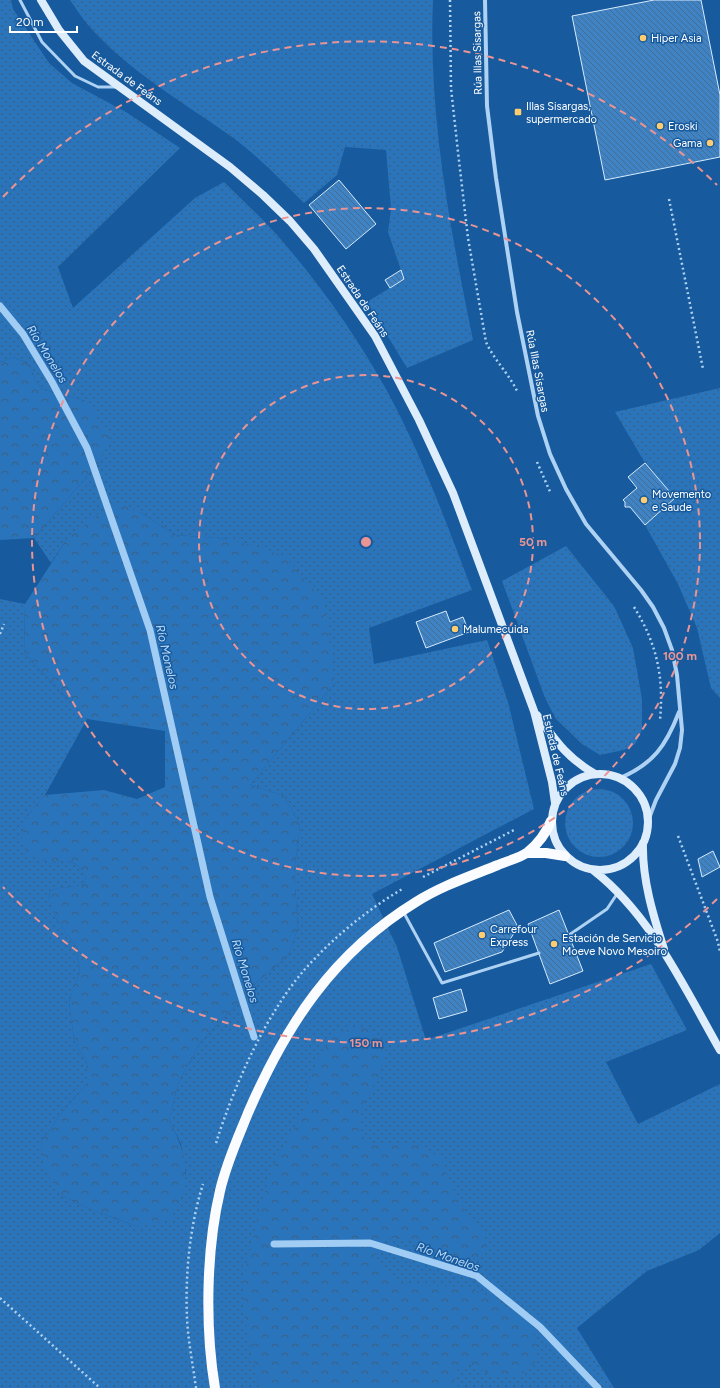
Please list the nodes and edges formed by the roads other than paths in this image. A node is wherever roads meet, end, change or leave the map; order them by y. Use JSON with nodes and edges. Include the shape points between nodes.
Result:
{"nodes":[{"id":1,"x":20,"y":0,"type":"edge"},
{"id":2,"x":41,"y":0,"type":"edge"},
{"id":3,"x":485,"y":0,"type":"edge"},
{"id":4,"x":120,"y":88,"type":"junction"},
{"id":5,"x":679,"y":710,"type":"junction"},
{"id":6,"x":534,"y":711,"type":"junction"},
{"id":7,"x":595,"y":774,"type":"junction"},
{"id":8,"x":620,"y":778,"type":"junction"},
{"id":9,"x":555,"y":803,"type":"junction"},
{"id":10,"x":648,"y":820,"type":"junction"},
{"id":11,"x":552,"y":821,"type":"junction"},
{"id":12,"x":644,"y":842,"type":"junction"},
{"id":13,"x":527,"y":853,"type":"junction"},
{"id":14,"x":566,"y":856,"type":"junction"},
{"id":15,"x":593,"y":870,"type":"junction"},
{"id":16,"x":618,"y":892,"type":"junction"},
{"id":17,"x":403,"y":910,"type":"junction"},
{"id":18,"x":569,"y":935,"type":"dead end"},
{"id":19,"x":539,"y":953,"type":"dead end"},
{"id":20,"x":666,"y":956,"type":"junction"},
{"id":21,"x":720,"y":1050,"type":"edge"},
{"id":22,"x":215,"y":1388,"type":"edge"}],
"edges":[{"from":1,"to":4,"type":"lane","via":[[42,42],[75,76],[98,86]]},
{"from":2,"to":4,"type":"street","name":"Estrada de Feáns","via":[[59,30],[84,61]]},
{"from":3,"to":5,"type":"street","name":"Rúa Illas Sisargas","via":[[487,106],[493,156],[538,416],[550,454],[586,524],[641,590],[664,628],[677,675]]},
{"from":4,"to":6,"type":"street","name":"Estrada de Feáns","via":[[230,167],[290,220],[314,249],[374,336],[419,420],[453,493]]},
{"from":5,"to":8,"type":"street","name":"Rúa Illas Sisargas","via":[[658,752],[637,771]]},
{"from":5,"to":10,"type":"street","name":"Rúa Illas Sisargas","via":[[682,730],[680,748]]},
{"from":6,"to":7,"type":"street","name":"Estrada de Feáns","via":[[562,749],[579,765]]},
{"from":6,"to":9,"type":"street","name":"Estrada de Feáns"},
{"from":7,"to":8,"type":"street","name":"Estrada de Feáns"},
{"from":7,"to":9,"type":"street","name":"Estrada de Feáns","via":[[571,783]]},
{"from":8,"to":10,"type":"street","name":"Estrada de Feáns","via":[[637,790],[643,800]]},
{"from":9,"to":11,"type":"street","name":"Estrada de Feáns"},
{"from":10,"to":12,"type":"street","name":"Estrada de Feáns"},
{"from":11,"to":13,"type":"main road","via":[[547,831]]},
{"from":11,"to":14,"type":"street","name":"Estrada de Feáns","via":[[555,840]]},
{"from":12,"to":15,"type":"street","name":"Estrada de Feáns","via":[[628,861],[617,867]]},
{"from":12,"to":20,"type":"street","via":[[644,869],[651,909]]},
{"from":13,"to":14,"type":"main road"},
{"from":13,"to":17,"type":"main road","via":[[441,889]]},
{"from":14,"to":15,"type":"street","name":"Estrada de Feáns","via":[[574,863]]},
{"from":15,"to":16,"type":"street"},
{"from":16,"to":18,"type":"lane","via":[[607,909]]},
{"from":16,"to":20,"type":"street"},
{"from":17,"to":19,"type":"lane","via":[[442,984]]},
{"from":17,"to":22,"type":"main road","via":[[354,949],[321,984],[291,1028],[264,1076],[237,1139],[220,1191],[211,1247],[208,1308]]},
{"from":20,"to":21,"type":"street"}]}
